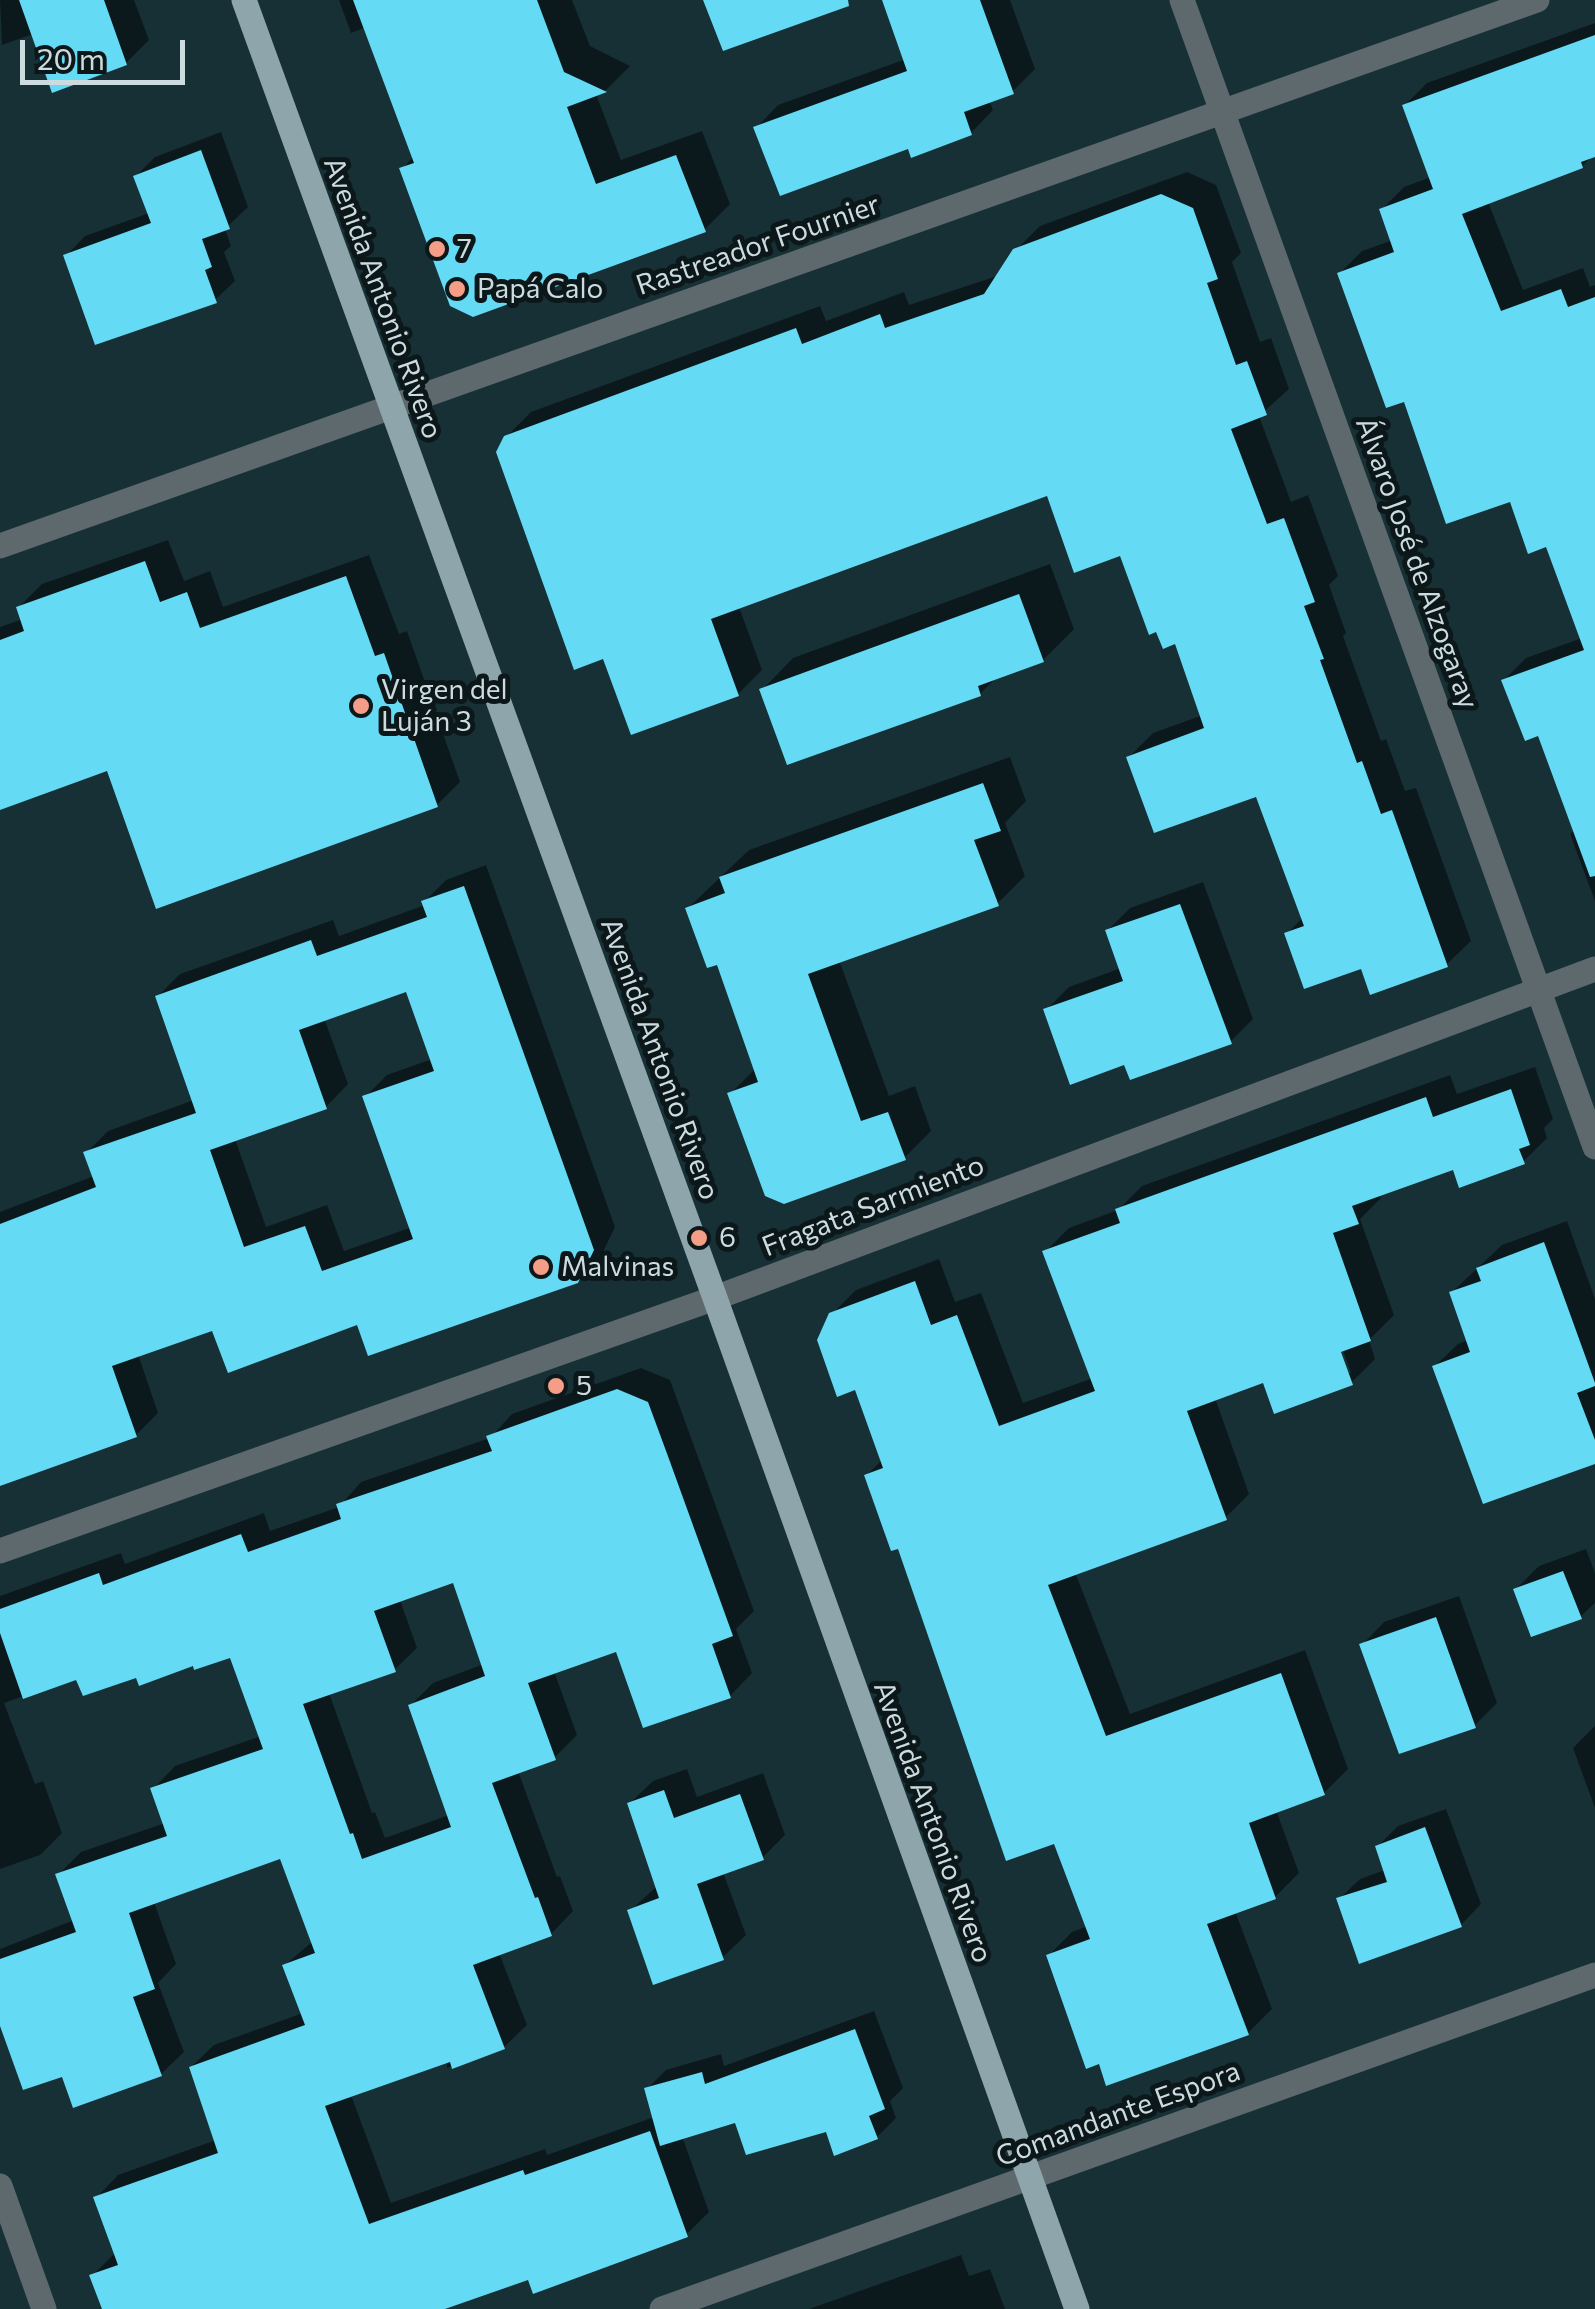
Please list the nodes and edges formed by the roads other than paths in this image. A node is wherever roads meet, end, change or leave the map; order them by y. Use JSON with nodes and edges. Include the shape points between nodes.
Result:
{"nodes":[{"id":1,"x":244,"y":0,"type":"edge"},
{"id":2,"x":1182,"y":0,"type":"edge"},
{"id":3,"x":1537,"y":0,"type":"edge"},
{"id":4,"x":1224,"y":114,"type":"junction"},
{"id":5,"x":390,"y":405,"type":"junction"},
{"id":6,"x":0,"y":546,"type":"edge"},
{"id":7,"x":1595,"y":969,"type":"edge"},
{"id":8,"x":1538,"y":989,"type":"junction"},
{"id":9,"x":1595,"y":1147,"type":"edge"},
{"id":10,"x":715,"y":1298,"type":"junction"},
{"id":11,"x":0,"y":1552,"type":"edge"},
{"id":12,"x":1595,"y":1975,"type":"edge"},
{"id":13,"x":1030,"y":2177,"type":"junction"},
{"id":14,"x":0,"y":2186,"type":"edge"},
{"id":15,"x":44,"y":2309,"type":"edge"},
{"id":16,"x":662,"y":2309,"type":"edge"},
{"id":17,"x":1077,"y":2309,"type":"edge"}],
"edges":[{"from":1,"to":5,"type":"main road","name":"Avenida Antonio Rivero"},
{"from":2,"to":4,"type":"street","name":"Álvaro José de Alzogaray"},
{"from":3,"to":4,"type":"street","name":"Rastreador Fournier"},
{"from":4,"to":5,"type":"street","name":"Rastreador Fournier"},
{"from":4,"to":8,"type":"street","name":"Álvaro José de Alzogaray"},
{"from":5,"to":6,"type":"street","name":"Rastreador Fournier"},
{"from":5,"to":10,"type":"main road","name":"Avenida Antonio Rivero"},
{"from":7,"to":8,"type":"street","name":"Fragata Sarmiento"},
{"from":8,"to":9,"type":"street","name":"Álvaro José de Alzogaray"},
{"from":8,"to":10,"type":"street","name":"Fragata Sarmiento"},
{"from":10,"to":11,"type":"street","name":"Fragata Sarmiento"},
{"from":10,"to":13,"type":"main road","name":"Avenida Antonio Rivero"},
{"from":12,"to":13,"type":"street","name":"Comandante Espora"},
{"from":13,"to":16,"type":"street","name":"Comandante Espora"},
{"from":13,"to":17,"type":"main road","name":"Avenida Antonio Rivero"},
{"from":14,"to":15,"type":"street"}]}
